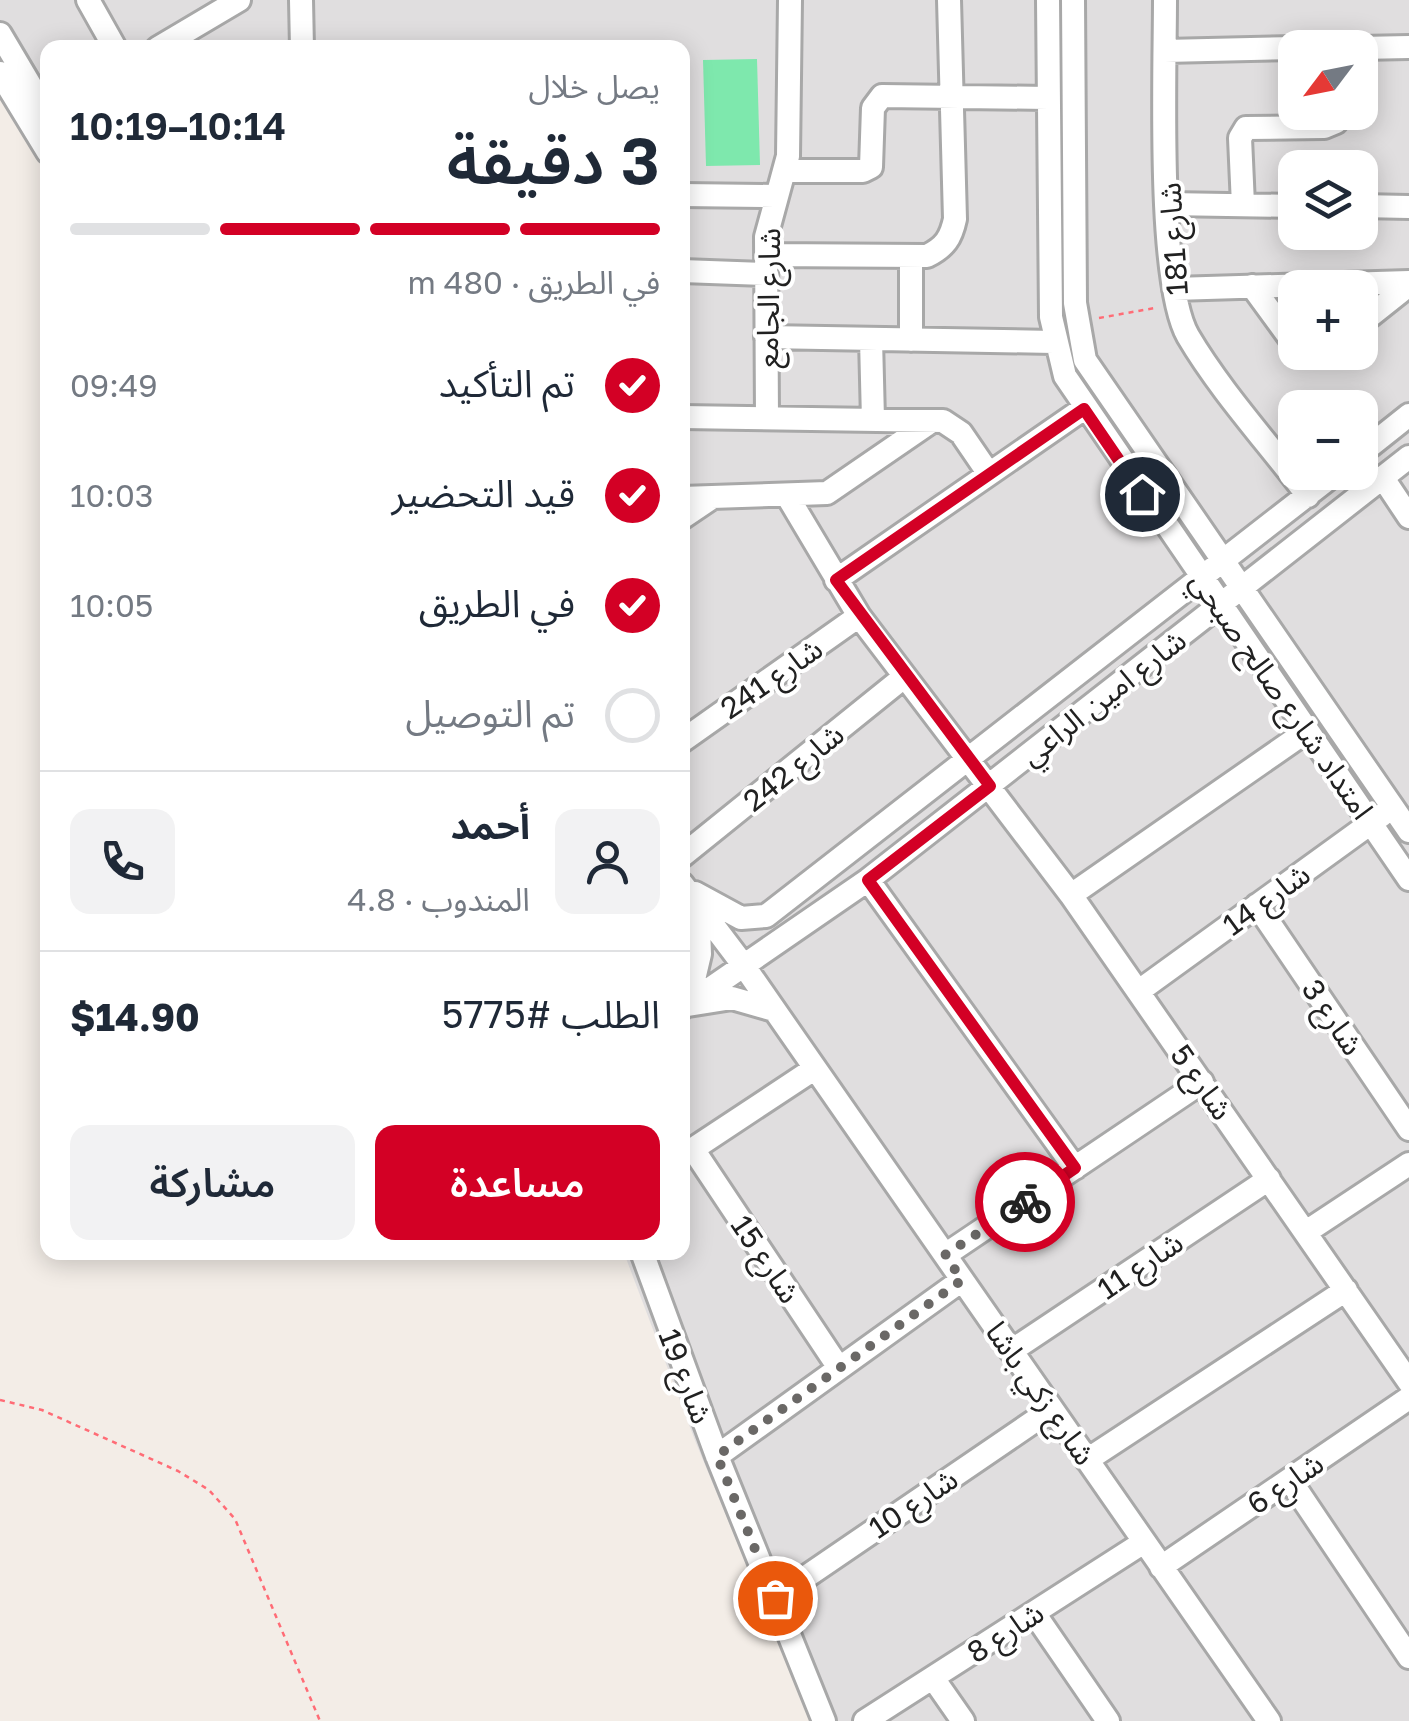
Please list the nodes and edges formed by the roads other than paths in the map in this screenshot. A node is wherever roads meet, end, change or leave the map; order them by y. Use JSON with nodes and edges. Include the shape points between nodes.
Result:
{"nodes":[{"id":1,"x":88,"y":0,"type":"edge"},
{"id":2,"x":239,"y":0,"type":"edge"},
{"id":3,"x":300,"y":0,"type":"edge"},
{"id":4,"x":790,"y":0,"type":"edge"},
{"id":5,"x":949,"y":0,"type":"edge"},
{"id":6,"x":1048,"y":0,"type":"edge"},
{"id":7,"x":1073,"y":0,"type":"edge"},
{"id":8,"x":1165,"y":0,"type":"edge"},
{"id":9,"x":0,"y":34,"type":"edge"},
{"id":10,"x":111,"y":40,"type":"edge"},
{"id":11,"x":172,"y":40,"type":"edge"},
{"id":12,"x":302,"y":40,"type":"edge"},
{"id":13,"x":1409,"y":47,"type":"edge"},
{"id":14,"x":1278,"y":48,"type":"edge"},
{"id":15,"x":1378,"y":48,"type":"edge"},
{"id":16,"x":1165,"y":51,"type":"junction"},
{"id":17,"x":0,"y":72,"type":"edge"},
{"id":18,"x":954,"y":97,"type":"junction"},
{"id":19,"x":1048,"y":98,"type":"junction"},
{"id":20,"x":40,"y":110,"type":"edge"},
{"id":21,"x":40,"y":113,"type":"edge"},
{"id":22,"x":1278,"y":128,"type":"edge"},
{"id":23,"x":786,"y":171,"type":"junction"},
{"id":24,"x":690,"y":194,"type":"edge"},
{"id":25,"x":774,"y":196,"type":"junction"},
{"id":26,"x":1168,"y":204,"type":"junction"},
{"id":27,"x":1243,"y":205,"type":"junction"},
{"id":28,"x":1278,"y":206,"type":"edge"},
{"id":29,"x":1378,"y":206,"type":"edge"},
{"id":30,"x":1409,"y":207,"type":"edge"},
{"id":31,"x":910,"y":256,"type":"junction"},
{"id":32,"x":766,"y":264,"type":"junction"},
{"id":33,"x":690,"y":270,"type":"edge"},
{"id":34,"x":1409,"y":284,"type":"edge"},
{"id":35,"x":1252,"y":286,"type":"junction"},
{"id":36,"x":1175,"y":297,"type":"junction"},
{"id":37,"x":1378,"y":309,"type":"edge"},
{"id":38,"x":1278,"y":322,"type":"edge"},
{"id":39,"x":766,"y":337,"type":"junction"},
{"id":40,"x":871,"y":339,"type":"junction"},
{"id":41,"x":911,"y":340,"type":"junction"},
{"id":42,"x":1054,"y":342,"type":"junction"},
{"id":43,"x":1084,"y":409,"type":"junction"},
{"id":44,"x":1409,"y":415,"type":"edge"},
{"id":45,"x":690,"y":417,"type":"edge"},
{"id":46,"x":766,"y":418,"type":"junction"},
{"id":47,"x":873,"y":420,"type":"junction"},
{"id":48,"x":932,"y":422,"type":"junction"},
{"id":49,"x":1378,"y":440,"type":"edge"},
{"id":50,"x":1409,"y":457,"type":"edge"},
{"id":51,"x":989,"y":474,"type":"junction"},
{"id":52,"x":1383,"y":478,"type":"junction"},
{"id":53,"x":1315,"y":490,"type":"edge"},
{"id":54,"x":1308,"y":496,"type":"junction"},
{"id":55,"x":788,"y":497,"type":"junction"},
{"id":56,"x":690,"y":498,"type":"edge"},
{"id":57,"x":713,"y":498,"type":"junction"},
{"id":58,"x":690,"y":513,"type":"edge"},
{"id":59,"x":1409,"y":517,"type":"edge"},
{"id":60,"x":1221,"y":563,"type":"junction"},
{"id":61,"x":1201,"y":578,"type":"junction"},
{"id":62,"x":836,"y":580,"type":"junction"},
{"id":63,"x":1240,"y":589,"type":"junction"},
{"id":64,"x":1220,"y":605,"type":"junction"},
{"id":65,"x":859,"y":616,"type":"junction"},
{"id":66,"x":904,"y":677,"type":"junction"},
{"id":67,"x":1306,"y":731,"type":"junction"},
{"id":68,"x":690,"y":735,"type":"edge"},
{"id":69,"x":969,"y":758,"type":"junction"},
{"id":70,"x":990,"y":786,"type":"junction"},
{"id":71,"x":1392,"y":807,"type":"junction"},
{"id":72,"x":1370,"y":823,"type":"junction"},
{"id":73,"x":1409,"y":831,"type":"edge"},
{"id":74,"x":690,"y":850,"type":"edge"},
{"id":75,"x":1409,"y":879,"type":"edge"},
{"id":76,"x":868,"y":880,"type":"junction"},
{"id":77,"x":690,"y":892,"type":"edge"},
{"id":78,"x":1072,"y":895,"type":"junction"},
{"id":79,"x":1258,"y":905,"type":"junction"},
{"id":80,"x":744,"y":966,"type":"junction"},
{"id":81,"x":690,"y":989,"type":"edge"},
{"id":82,"x":1139,"y":991,"type":"junction"},
{"id":83,"x":690,"y":1004,"type":"edge"},
{"id":84,"x":690,"y":1006,"type":"edge"},
{"id":85,"x":774,"y":1010,"type":"junction"},
{"id":86,"x":814,"y":1069,"type":"junction"},
{"id":87,"x":1202,"y":1082,"type":"junction"},
{"id":88,"x":1409,"y":1129,"type":"edge"},
{"id":89,"x":690,"y":1152,"type":"edge"},
{"id":90,"x":690,"y":1156,"type":"edge"},
{"id":91,"x":1409,"y":1164,"type":"edge"},
{"id":92,"x":1075,"y":1168,"type":"junction"},
{"id":93,"x":1269,"y":1179,"type":"junction"},
{"id":94,"x":1306,"y":1232,"type":"junction"},
{"id":95,"x":945,"y":1255,"type":"junction"},
{"id":96,"x":645,"y":1260,"type":"edge"},
{"id":97,"x":962,"y":1280,"type":"junction"},
{"id":98,"x":1346,"y":1290,"type":"junction"},
{"id":99,"x":1012,"y":1351,"type":"junction"},
{"id":100,"x":840,"y":1368,"type":"junction"},
{"id":101,"x":1409,"y":1382,"type":"edge"},
{"id":102,"x":1409,"y":1398,"type":"edge"},
{"id":103,"x":1052,"y":1409,"type":"junction"},
{"id":104,"x":717,"y":1456,"type":"junction"},
{"id":105,"x":1087,"y":1460,"type":"junction"},
{"id":106,"x":1290,"y":1480,"type":"junction"},
{"id":107,"x":1144,"y":1542,"type":"junction"},
{"id":108,"x":1161,"y":1567,"type":"junction"},
{"id":109,"x":775,"y":1598,"type":"junction"},
{"id":110,"x":1034,"y":1614,"type":"junction"},
{"id":111,"x":1409,"y":1656,"type":"edge"},
{"id":112,"x":933,"y":1678,"type":"junction"},
{"id":113,"x":824,"y":1721,"type":"edge"},
{"id":114,"x":865,"y":1721,"type":"edge"},
{"id":115,"x":963,"y":1721,"type":"edge"},
{"id":116,"x":1108,"y":1721,"type":"edge"},
{"id":117,"x":1269,"y":1721,"type":"edge"}],
"edges":[{"from":1,"to":10,"type":"street"},
{"from":2,"to":11,"type":"street"},
{"from":3,"to":12,"type":"street"},
{"from":4,"to":23,"type":"street","name":"شارع الجامع"},
{"from":5,"to":18,"type":"street"},
{"from":6,"to":19,"type":"street","name":"امتداد شارع صالح صبحي"},
{"from":7,"to":60,"type":"street","name":"امتداد شارع صالح صبحي","via":[[1077,322],[1086,360]]},
{"from":8,"to":16,"type":"street","name":"شارع 181"},
{"from":9,"to":20,"type":"street"},
{"from":13,"to":15,"type":"street"},
{"from":14,"to":16,"type":"street"},
{"from":16,"to":26,"type":"street","name":"شارع 181"},
{"from":17,"to":21,"type":"street"},
{"from":18,"to":19,"type":"street"},
{"from":18,"to":23,"type":"street","via":[[878,98],[873,164],[867,170]]},
{"from":18,"to":31,"type":"street","via":[[952,235],[927,256]]},
{"from":19,"to":42,"type":"street","name":"امتداد شارع صالح صبحي"},
{"from":22,"to":27,"type":"street","via":[[1246,128],[1240,138]]},
{"from":23,"to":25,"type":"street","name":"شارع الجامع"},
{"from":24,"to":25,"type":"street"},
{"from":25,"to":32,"type":"street","name":"شارع الجامع"},
{"from":26,"to":27,"type":"street"},
{"from":26,"to":36,"type":"street","name":"شارع 181"},
{"from":27,"to":28,"type":"street"},
{"from":29,"to":30,"type":"street"},
{"from":31,"to":32,"type":"street"},
{"from":31,"to":41,"type":"street"},
{"from":32,"to":33,"type":"street"},
{"from":32,"to":39,"type":"street","name":"شارع الجامع"},
{"from":34,"to":35,"type":"street"},
{"from":34,"to":37,"type":"street"},
{"from":35,"to":36,"type":"street"},
{"from":35,"to":38,"type":"street"},
{"from":36,"to":54,"type":"street","name":"شارع 181","via":[[1188,336]]},
{"from":39,"to":40,"type":"street"},
{"from":39,"to":46,"type":"street","name":"شارع الجامع"},
{"from":40,"to":41,"type":"street"},
{"from":40,"to":47,"type":"street"},
{"from":41,"to":42,"type":"street"},
{"from":42,"to":43,"type":"street","name":"امتداد شارع صالح صبحي"},
{"from":43,"to":51,"type":"street"},
{"from":43,"to":61,"type":"street","name":"امتداد شارع صالح صبحي"},
{"from":44,"to":49,"type":"street"},
{"from":45,"to":46,"type":"street"},
{"from":46,"to":47,"type":"street"},
{"from":47,"to":48,"type":"street"},
{"from":48,"to":51,"type":"street","via":[[953,426]]},
{"from":48,"to":55,"type":"street","via":[[839,488]]},
{"from":50,"to":52,"type":"street","name":"شارع امين الراعي"},
{"from":51,"to":62,"type":"street"},
{"from":52,"to":59,"type":"street"},
{"from":52,"to":63,"type":"street","name":"شارع امين الراعي"},
{"from":53,"to":54,"type":"street","name":"شارع امين الراعي"},
{"from":54,"to":60,"type":"street","name":"شارع امين الراعي"},
{"from":55,"to":57,"type":"street"},
{"from":55,"to":62,"type":"street","name":"شارع 5"},
{"from":56,"to":57,"type":"street"},
{"from":57,"to":58,"type":"street"},
{"from":60,"to":61,"type":"street","name":"شارع امين الراعي"},
{"from":60,"to":63,"type":"street","name":"امتداد شارع صالح صبحي"},
{"from":61,"to":64,"type":"street","name":"امتداد شارع صالح صبحي"},
{"from":61,"to":69,"type":"street","name":"شارع امين الراعي"},
{"from":62,"to":65,"type":"street","name":"شارع 5"},
{"from":63,"to":64,"type":"street","name":"شارع امين الراعي"},
{"from":63,"to":71,"type":"street","name":"امتداد شارع صالح صبحي"},
{"from":64,"to":67,"type":"street","name":"امتداد شارع صالح صبحي"},
{"from":64,"to":70,"type":"street","name":"شارع امين الراعي"},
{"from":65,"to":66,"type":"street","name":"شارع 5"},
{"from":65,"to":68,"type":"street","name":"شارع 241"},
{"from":66,"to":69,"type":"street","name":"شارع 5"},
{"from":66,"to":74,"type":"street","name":"شارع 242"},
{"from":67,"to":72,"type":"street","name":"امتداد شارع صالح صبحي"},
{"from":67,"to":78,"type":"street"},
{"from":69,"to":70,"type":"street","name":"شارع 5"},
{"from":69,"to":77,"type":"street","name":"شارع امين الراعي","via":[[760,919],[740,918]]},
{"from":70,"to":76,"type":"street","name":"شارع امين الراعي"},
{"from":70,"to":78,"type":"street","name":"شارع 5"},
{"from":71,"to":72,"type":"street","name":"شارع 14"},
{"from":71,"to":73,"type":"street","name":"امتداد شارع صالح صبحي"},
{"from":72,"to":75,"type":"street","name":"امتداد شارع صالح صبحي"},
{"from":72,"to":79,"type":"street","name":"شارع 14"},
{"from":76,"to":80,"type":"street","name":"شارع امين الراعي"},
{"from":76,"to":92,"type":"street"},
{"from":77,"to":80,"type":"street","name":"شارع زكي باشا"},
{"from":77,"to":81,"type":"street","via":[[700,954]]},
{"from":78,"to":82,"type":"street","name":"شارع 5"},
{"from":79,"to":82,"type":"street","name":"شارع 14"},
{"from":79,"to":88,"type":"street","name":"شارع 3"},
{"from":80,"to":83,"type":"street","name":"شارع امين الراعي"},
{"from":80,"to":85,"type":"street","name":"شارع زكي باشا"},
{"from":82,"to":87,"type":"street","name":"شارع 5"},
{"from":84,"to":85,"type":"street","via":[[732,998]]},
{"from":85,"to":86,"type":"street","name":"شارع زكي باشا"},
{"from":86,"to":89,"type":"street"},
{"from":86,"to":95,"type":"street","name":"شارع زكي باشا"},
{"from":87,"to":92,"type":"street"},
{"from":87,"to":93,"type":"street","name":"شارع 5"},
{"from":90,"to":100,"type":"street","name":"شارع 15"},
{"from":91,"to":94,"type":"street"},
{"from":92,"to":95,"type":"street"},
{"from":93,"to":94,"type":"street","name":"شارع 5"},
{"from":93,"to":99,"type":"street","name":"شارع 11"},
{"from":94,"to":98,"type":"street","name":"شارع 5"},
{"from":95,"to":97,"type":"street","name":"شارع زكي باشا"},
{"from":96,"to":104,"type":"street","name":"شارع 19"},
{"from":97,"to":99,"type":"street","name":"شارع زكي باشا"},
{"from":97,"to":100,"type":"street"},
{"from":98,"to":101,"type":"street","name":"شارع 5"},
{"from":98,"to":105,"type":"street"},
{"from":99,"to":103,"type":"street","name":"شارع زكي باشا"},
{"from":100,"to":104,"type":"street"},
{"from":102,"to":106,"type":"street","name":"شارع 6"},
{"from":103,"to":105,"type":"street","name":"شارع زكي باشا"},
{"from":103,"to":109,"type":"street","name":"شارع 10"},
{"from":104,"to":109,"type":"street","name":"شارع 19"},
{"from":105,"to":107,"type":"street","name":"شارع زكي باشا"},
{"from":106,"to":108,"type":"street","name":"شارع 6"},
{"from":106,"to":111,"type":"street"},
{"from":107,"to":108,"type":"street","name":"شارع زكي باشا"},
{"from":107,"to":110,"type":"street","name":"شارع 8"},
{"from":108,"to":117,"type":"street","name":"شارع زكي باشا"},
{"from":109,"to":113,"type":"street","name":"شارع 19"},
{"from":110,"to":112,"type":"street","name":"شارع 8"},
{"from":110,"to":116,"type":"street"},
{"from":112,"to":114,"type":"street","name":"شارع 8"},
{"from":112,"to":115,"type":"street"}]}
